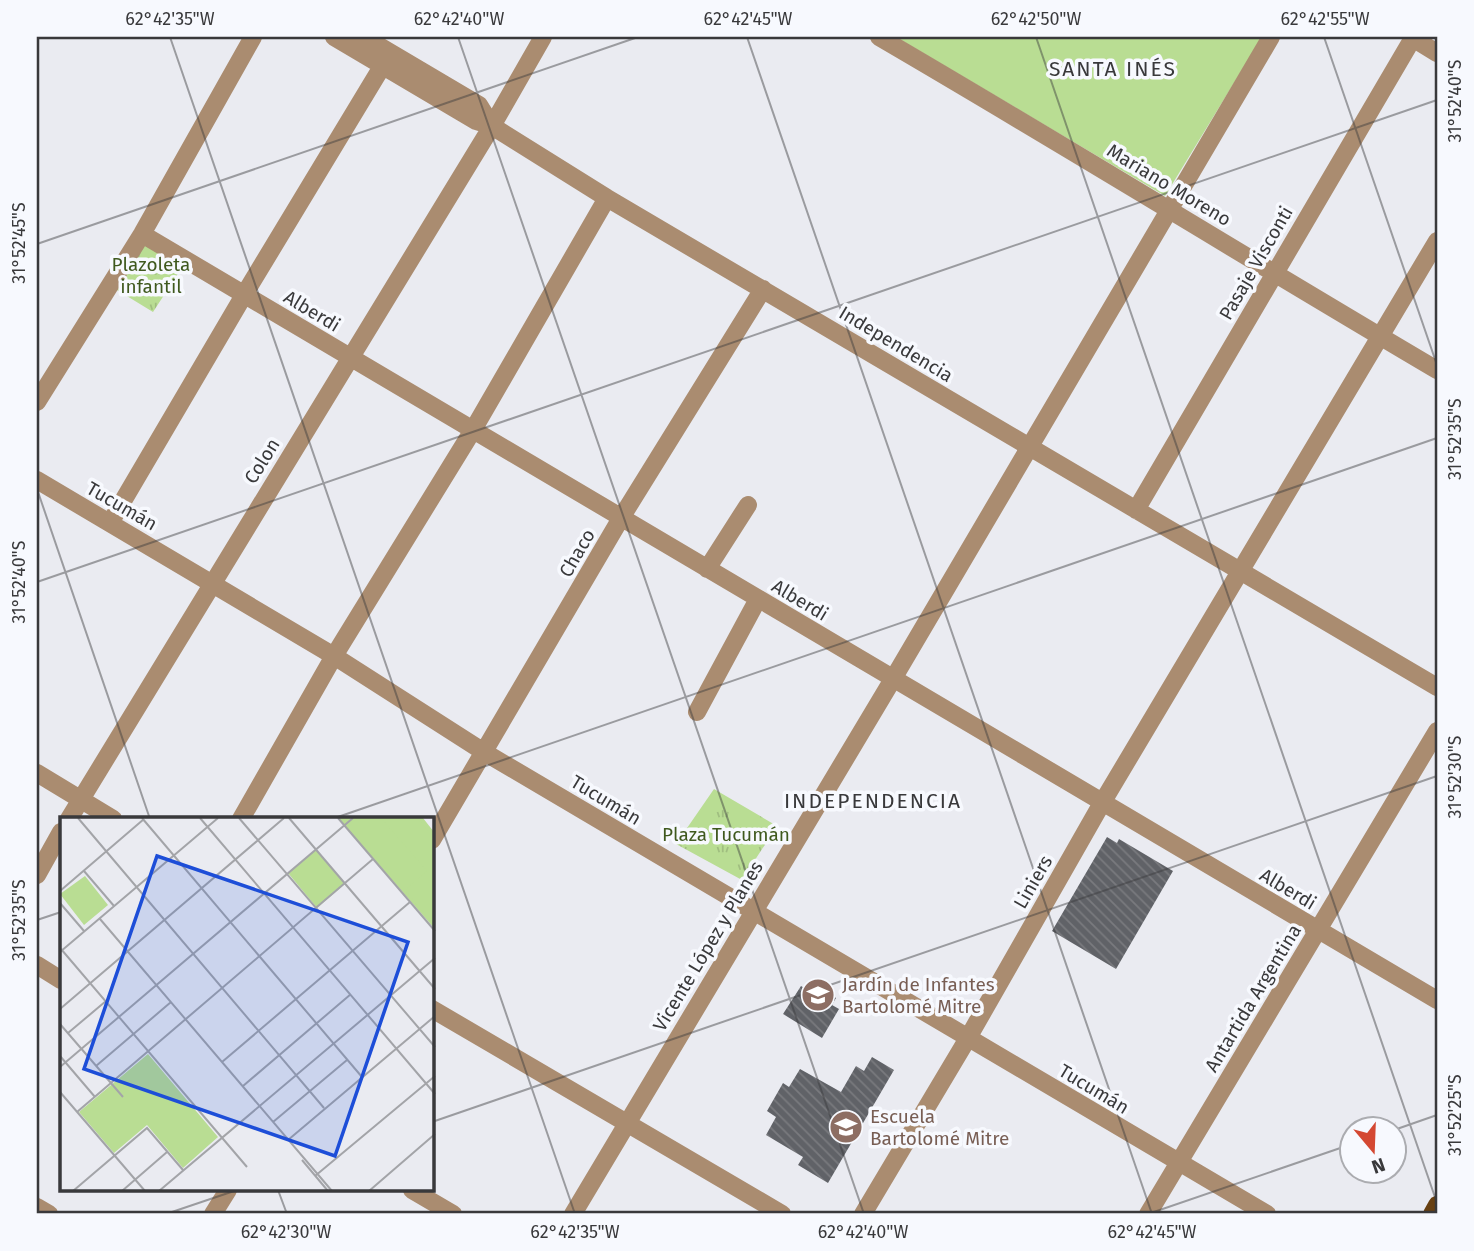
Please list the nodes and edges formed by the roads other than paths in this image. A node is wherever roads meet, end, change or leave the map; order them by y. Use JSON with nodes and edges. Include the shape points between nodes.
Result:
{"nodes":[{"id":1,"x":253,"y":37,"type":"edge"},
{"id":2,"x":334,"y":37,"type":"edge"},
{"id":3,"x":364,"y":37,"type":"edge"},
{"id":4,"x":544,"y":37,"type":"edge"},
{"id":5,"x":879,"y":37,"type":"edge"},
{"id":6,"x":1271,"y":37,"type":"edge"},
{"id":7,"x":1412,"y":37,"type":"edge"},
{"id":8,"x":1437,"y":52,"type":"edge"},
{"id":9,"x":383,"y":65,"type":"junction"},
{"id":10,"x":492,"y":126,"type":"junction"},
{"id":11,"x":607,"y":198,"type":"junction"},
{"id":12,"x":1168,"y":211,"type":"junction"},
{"id":13,"x":142,"y":234,"type":"junction"},
{"id":14,"x":1437,"y":241,"type":"edge"},
{"id":15,"x":1275,"y":272,"type":"junction"},
{"id":16,"x":762,"y":289,"type":"junction"},
{"id":17,"x":244,"y":295,"type":"junction"},
{"id":18,"x":1380,"y":337,"type":"junction"},
{"id":19,"x":351,"y":358,"type":"junction"},
{"id":20,"x":1437,"y":370,"type":"edge"},
{"id":21,"x":37,"y":402,"type":"edge"},
{"id":22,"x":473,"y":430,"type":"junction"},
{"id":23,"x":1028,"y":446,"type":"junction"},
{"id":24,"x":37,"y":480,"type":"edge"},
{"id":25,"x":748,"y":505,"type":"dead end"},
{"id":26,"x":1136,"y":510,"type":"junction"},
{"id":27,"x":621,"y":518,"type":"junction"},
{"id":28,"x":110,"y":523,"type":"junction"},
{"id":29,"x":707,"y":569,"type":"junction"},
{"id":30,"x":1240,"y":571,"type":"junction"},
{"id":31,"x":212,"y":583,"type":"junction"},
{"id":32,"x":758,"y":599,"type":"junction"},
{"id":33,"x":334,"y":656,"type":"junction"},
{"id":34,"x":893,"y":679,"type":"junction"},
{"id":35,"x":1437,"y":687,"type":"edge"},
{"id":36,"x":697,"y":712,"type":"dead end"},
{"id":37,"x":1437,"y":732,"type":"edge"},
{"id":38,"x":484,"y":752,"type":"junction"},
{"id":39,"x":37,"y":773,"type":"edge"},
{"id":40,"x":81,"y":799,"type":"junction"},
{"id":41,"x":1102,"y":803,"type":"junction"},
{"id":42,"x":70,"y":817,"type":"edge"},
{"id":43,"x":110,"y":817,"type":"edge"},
{"id":44,"x":241,"y":817,"type":"edge"},
{"id":45,"x":60,"y":834,"type":"edge"},
{"id":46,"x":434,"y":837,"type":"edge"},
{"id":47,"x":37,"y":875,"type":"edge"},
{"id":48,"x":753,"y":911,"type":"junction"},
{"id":49,"x":1318,"y":931,"type":"junction"},
{"id":50,"x":37,"y":965,"type":"edge"},
{"id":51,"x":60,"y":979,"type":"edge"},
{"id":52,"x":1437,"y":1000,"type":"edge"},
{"id":53,"x":434,"y":1010,"type":"edge"},
{"id":54,"x":968,"y":1038,"type":"junction"},
{"id":55,"x":628,"y":1122,"type":"junction"},
{"id":56,"x":1179,"y":1163,"type":"junction"},
{"id":57,"x":227,"y":1192,"type":"edge"},
{"id":58,"x":415,"y":1192,"type":"edge"},
{"id":59,"x":1437,"y":1205,"type":"edge"},
{"id":60,"x":37,"y":1207,"type":"edge"},
{"id":61,"x":49,"y":1214,"type":"edge"},
{"id":62,"x":213,"y":1214,"type":"edge"},
{"id":63,"x":453,"y":1214,"type":"edge"},
{"id":64,"x":573,"y":1214,"type":"edge"},
{"id":65,"x":782,"y":1214,"type":"edge"},
{"id":66,"x":863,"y":1214,"type":"edge"},
{"id":67,"x":1149,"y":1214,"type":"edge"},
{"id":68,"x":1267,"y":1214,"type":"edge"},
{"id":69,"x":1432,"y":1214,"type":"edge"}],
"edges":[{"from":1,"to":13,"type":"street"},
{"from":2,"to":9,"type":"street","name":"Independencia"},
{"from":3,"to":10,"type":"street","via":[[479,105]]},
{"from":4,"to":10,"type":"street","name":"Colon"},
{"from":5,"to":12,"type":"street","name":"Mariano Moreno"},
{"from":6,"to":12,"type":"street","name":"Vicente López y Planes"},
{"from":7,"to":8,"type":"street"},
{"from":7,"to":15,"type":"street","name":"Pasaje Visconti"},
{"from":9,"to":10,"type":"street","name":"Independencia"},
{"from":9,"to":17,"type":"street"},
{"from":10,"to":11,"type":"street","name":"Independencia"},
{"from":10,"to":19,"type":"street","name":"Colon"},
{"from":11,"to":16,"type":"street","name":"Independencia"},
{"from":11,"to":22,"type":"street"},
{"from":12,"to":15,"type":"street","name":"Mariano Moreno"},
{"from":12,"to":23,"type":"street","name":"Vicente López y Planes"},
{"from":13,"to":17,"type":"street","name":"Alberdi"},
{"from":13,"to":21,"type":"street"},
{"from":14,"to":18,"type":"street","name":"Liniers"},
{"from":15,"to":18,"type":"street","name":"Mariano Moreno"},
{"from":15,"to":26,"type":"street","name":"Pasaje Visconti"},
{"from":16,"to":23,"type":"street","name":"Independencia"},
{"from":16,"to":27,"type":"street","name":"Chaco"},
{"from":17,"to":19,"type":"street","name":"Alberdi"},
{"from":17,"to":28,"type":"street"},
{"from":18,"to":20,"type":"street","name":"Mariano Moreno"},
{"from":18,"to":30,"type":"street","name":"Liniers"},
{"from":19,"to":22,"type":"street","name":"Alberdi"},
{"from":19,"to":31,"type":"street","name":"Colon"},
{"from":22,"to":27,"type":"street","name":"Alberdi"},
{"from":22,"to":33,"type":"street"},
{"from":23,"to":26,"type":"street","name":"Independencia"},
{"from":23,"to":34,"type":"street","name":"Vicente López y Planes"},
{"from":24,"to":28,"type":"street","name":"Tucumán"},
{"from":25,"to":29,"type":"street"},
{"from":26,"to":30,"type":"street","name":"Independencia"},
{"from":27,"to":29,"type":"street","name":"Alberdi"},
{"from":27,"to":38,"type":"street","name":"Chaco"},
{"from":28,"to":31,"type":"street","name":"Tucumán"},
{"from":29,"to":32,"type":"street","name":"Alberdi"},
{"from":30,"to":35,"type":"street","name":"Independencia"},
{"from":30,"to":41,"type":"street","name":"Liniers"},
{"from":31,"to":33,"type":"street","name":"Tucumán"},
{"from":31,"to":40,"type":"street","name":"Colon"},
{"from":32,"to":34,"type":"street","name":"Alberdi"},
{"from":32,"to":36,"type":"street"},
{"from":33,"to":38,"type":"street","name":"Tucumán"},
{"from":33,"to":44,"type":"street"},
{"from":34,"to":41,"type":"street","name":"Alberdi"},
{"from":34,"to":48,"type":"street","name":"Vicente López y Planes"},
{"from":37,"to":49,"type":"street","name":"Antartida Argentina"},
{"from":38,"to":46,"type":"street","name":"Chaco"},
{"from":38,"to":48,"type":"street","name":"Tucumán"},
{"from":39,"to":40,"type":"street"},
{"from":40,"to":42,"type":"street","name":"Colon"},
{"from":40,"to":43,"type":"street"},
{"from":41,"to":49,"type":"street","name":"Alberdi"},
{"from":41,"to":54,"type":"street","name":"Liniers"},
{"from":45,"to":47,"type":"street"},
{"from":48,"to":54,"type":"street","name":"Tucumán"},
{"from":48,"to":55,"type":"street","name":"Vicente López y Planes"},
{"from":49,"to":52,"type":"street","name":"Alberdi"},
{"from":49,"to":56,"type":"street","name":"Antartida Argentina"},
{"from":50,"to":51,"type":"street"},
{"from":53,"to":55,"type":"street"},
{"from":54,"to":56,"type":"street","name":"Tucumán"},
{"from":54,"to":66,"type":"street","name":"Liniers"},
{"from":55,"to":64,"type":"street","name":"Vicente López y Planes"},
{"from":55,"to":65,"type":"street"},
{"from":56,"to":67,"type":"street","name":"Antartida Argentina"},
{"from":56,"to":68,"type":"street","name":"Tucumán"},
{"from":57,"to":62,"type":"street"},
{"from":58,"to":63,"type":"street"},
{"from":59,"to":69,"type":"main road"},
{"from":60,"to":61,"type":"street"}]}
